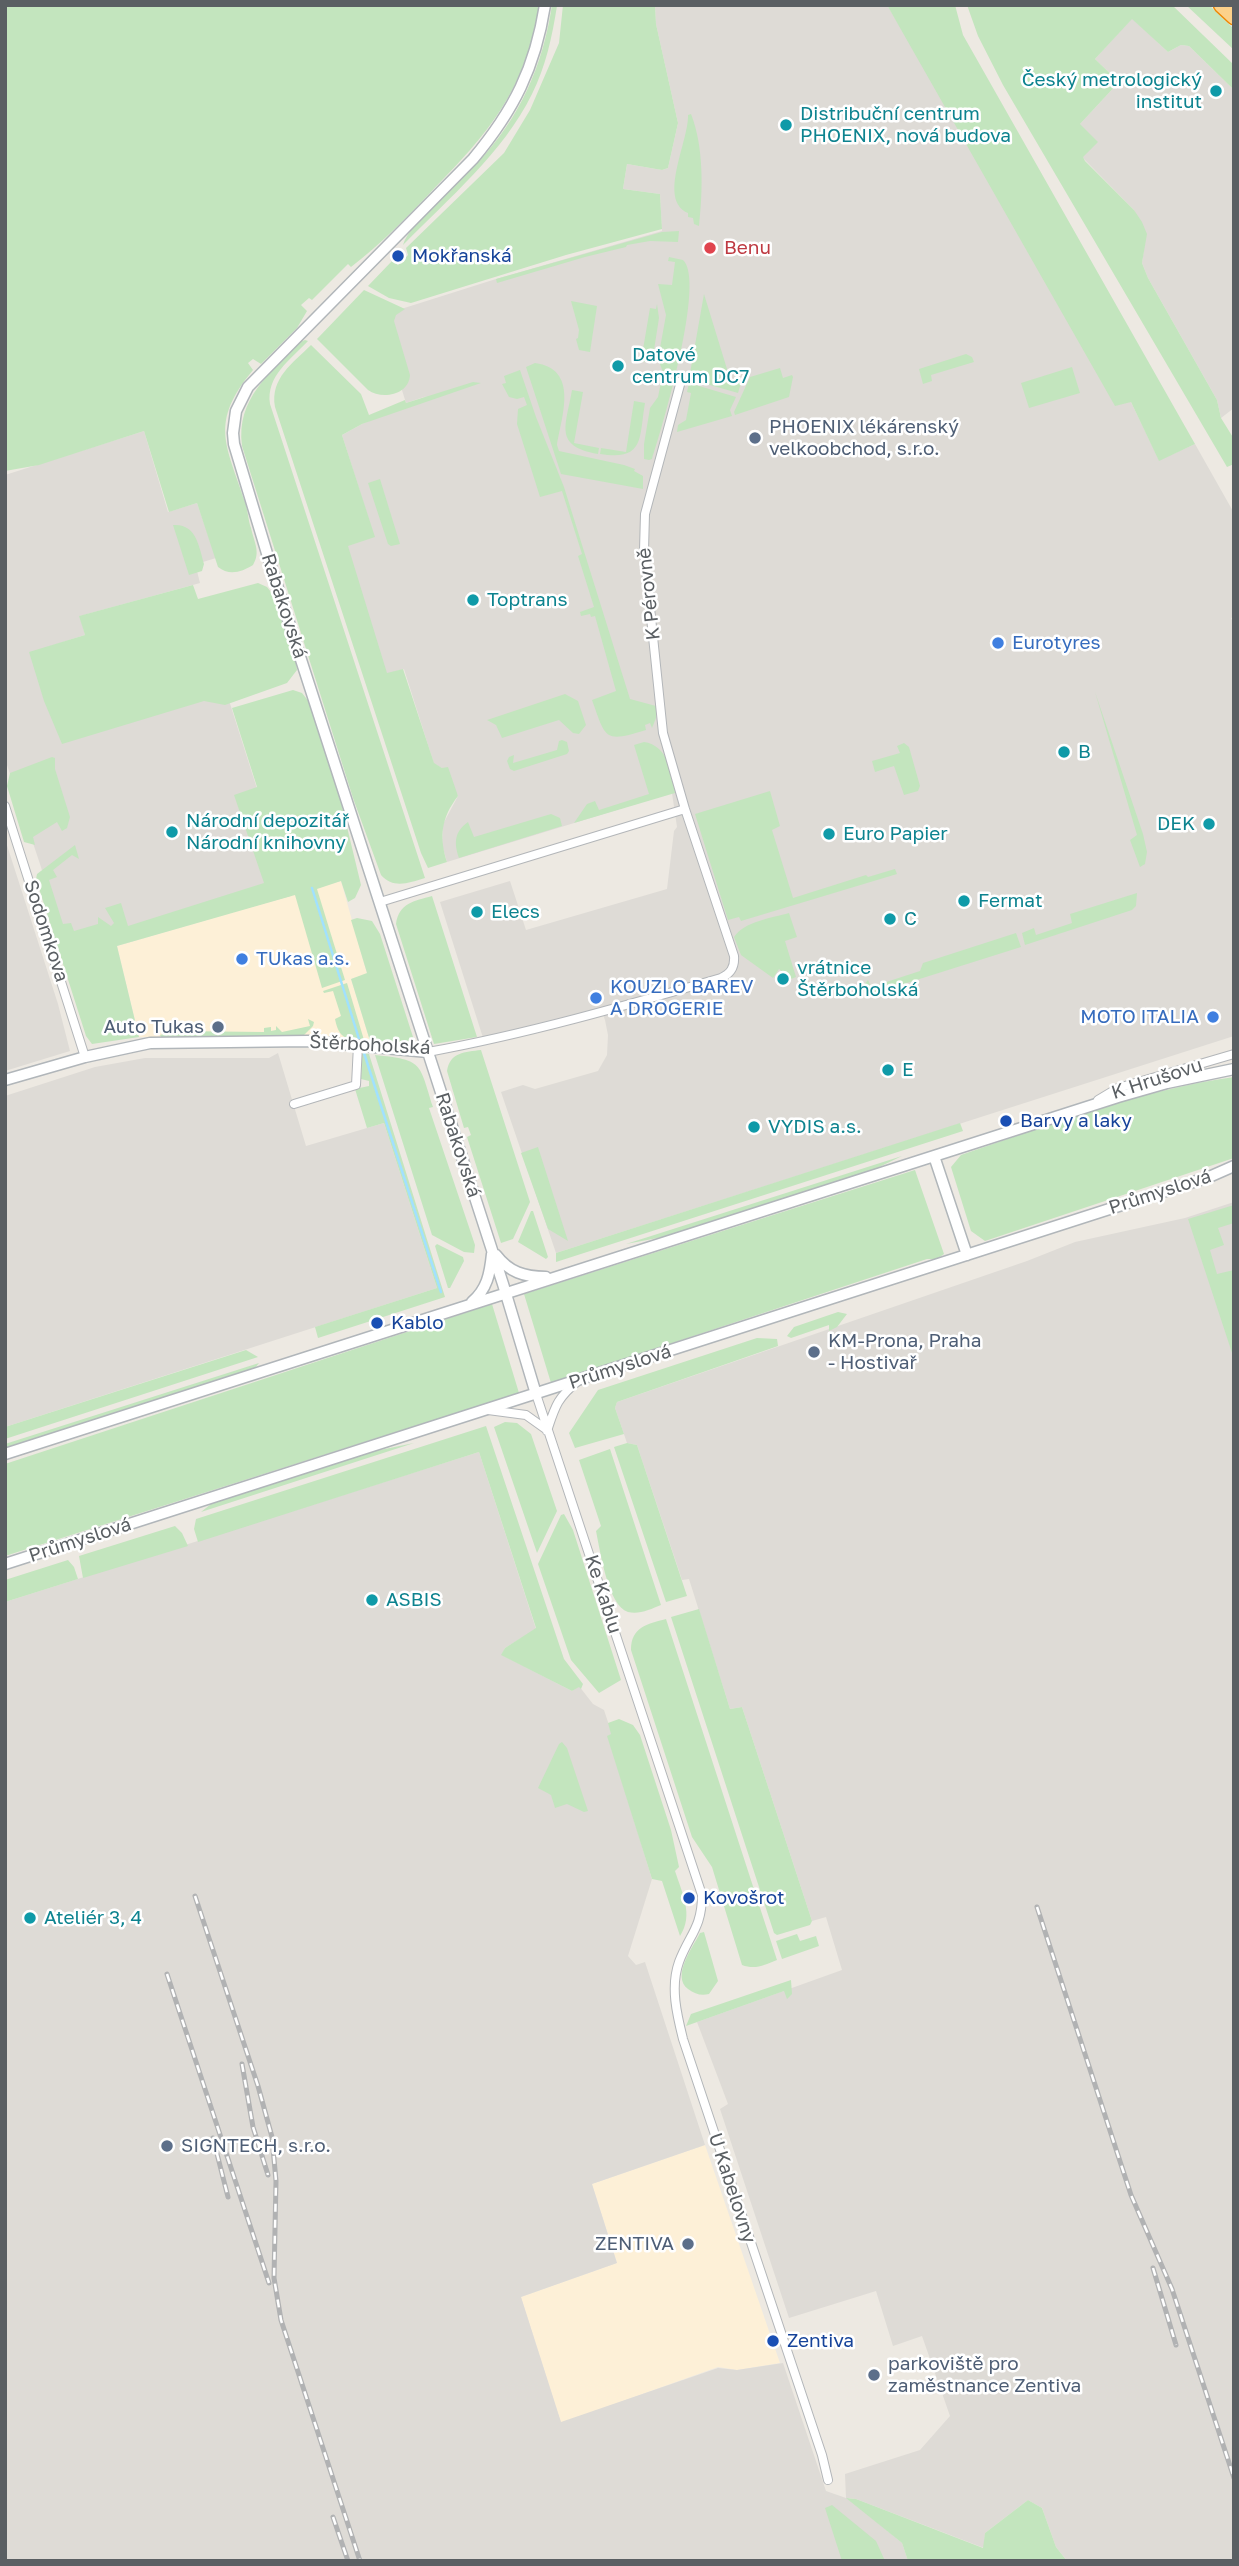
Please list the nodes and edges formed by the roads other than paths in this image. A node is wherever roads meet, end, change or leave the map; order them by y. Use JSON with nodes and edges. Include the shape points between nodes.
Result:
{"nodes":[{"id":1,"x":545,"y":5,"type":"edge"},
{"id":2,"x":1221,"y":5,"type":"edge"},
{"id":3,"x":1234,"y":17,"type":"edge"},
{"id":4,"x":681,"y":381,"type":"dead end"},
{"id":5,"x":5,"y":806,"type":"edge"},
{"id":6,"x":685,"y":809,"type":"junction"},
{"id":7,"x":380,"y":902,"type":"junction"},
{"id":8,"x":729,"y":974,"type":"joint"},
{"id":9,"x":358,"y":1045,"type":"junction"},
{"id":10,"x":428,"y":1052,"type":"junction"},
{"id":11,"x":1234,"y":1054,"type":"edge"},
{"id":12,"x":85,"y":1057,"type":"junction"},
{"id":13,"x":1234,"y":1069,"type":"edge"},
{"id":14,"x":5,"y":1080,"type":"edge"},
{"id":15,"x":294,"y":1104,"type":"dead end"},
{"id":16,"x":1082,"y":1109,"type":"junction"},
{"id":17,"x":934,"y":1156,"type":"junction"},
{"id":18,"x":1234,"y":1168,"type":"edge"},
{"id":19,"x":492,"y":1250,"type":"junction"},
{"id":20,"x":967,"y":1255,"type":"junction"},
{"id":21,"x":558,"y":1277,"type":"junction"},
{"id":22,"x":506,"y":1293,"type":"junction"},
{"id":23,"x":467,"y":1306,"type":"junction"},
{"id":24,"x":578,"y":1381,"type":"junction"},
{"id":25,"x":536,"y":1394,"type":"junction"},
{"id":26,"x":485,"y":1410,"type":"junction"},
{"id":27,"x":547,"y":1431,"type":"junction"},
{"id":28,"x":5,"y":1454,"type":"edge"},
{"id":29,"x":5,"y":1564,"type":"edge"},
{"id":30,"x":702,"y":1895,"type":"joint"},
{"id":31,"x":828,"y":2480,"type":"dead end"}],
"edges":[{"from":1,"to":7,"type":"main road","name":"Rabakovská","via":[[529,72],[491,138],[255,380],[239,402],[233,422],[241,469]]},
{"from":2,"to":3,"type":"highway"},
{"from":4,"to":6,"type":"street","name":"K Pérovně","via":[[643,533],[663,733]]},
{"from":5,"to":12,"type":"street","name":"Sodomkova"},
{"from":6,"to":7,"type":"street"},
{"from":6,"to":8,"type":"street","name":"K Pérovně","via":[[734,956]]},
{"from":7,"to":10,"type":"main road","name":"Rabakovská"},
{"from":8,"to":10,"type":"street","name":"Štěrboholská","via":[[602,1012]]},
{"from":9,"to":10,"type":"main road","name":"Štěrboholská"},
{"from":9,"to":12,"type":"main road","name":"Štěrboholská","via":[[150,1043]]},
{"from":9,"to":15,"type":"street","via":[[356,1085]]},
{"from":10,"to":19,"type":"main road","name":"Rabakovská"},
{"from":11,"to":16,"type":"street","name":"K Hrušovu","via":[[1118,1088]]},
{"from":12,"to":14,"type":"main road","name":"Štěrboholská"},
{"from":13,"to":16,"type":"main road","via":[[1167,1083]]},
{"from":16,"to":17,"type":"main road"},
{"from":17,"to":20,"type":"main road"},
{"from":17,"to":21,"type":"main road"},
{"from":18,"to":20,"type":"main road","name":"Průmyslová"},
{"from":19,"to":21,"type":"main road","via":[[518,1273]]},
{"from":19,"to":22,"type":"main road","name":"Rabakovská"},
{"from":19,"to":23,"type":"main road","via":[[486,1285]]},
{"from":20,"to":24,"type":"main road","name":"Průmyslová"},
{"from":21,"to":22,"type":"main road"},
{"from":22,"to":23,"type":"main road"},
{"from":22,"to":25,"type":"main road","name":"Ke Kablu"},
{"from":23,"to":28,"type":"main road"},
{"from":24,"to":25,"type":"main road","name":"Průmyslová"},
{"from":24,"to":27,"type":"street","via":[[557,1402]]},
{"from":25,"to":26,"type":"main road","name":"Průmyslová"},
{"from":25,"to":27,"type":"street","name":"Ke Kablu"},
{"from":26,"to":27,"type":"street","via":[[526,1415]]},
{"from":26,"to":29,"type":"main road","name":"Průmyslová"},
{"from":27,"to":30,"type":"street","name":"Ke Kablu"},
{"from":30,"to":31,"type":"street","name":"U Kabelovny","via":[[698,1926],[678,1966],[675,2009]]}]}
